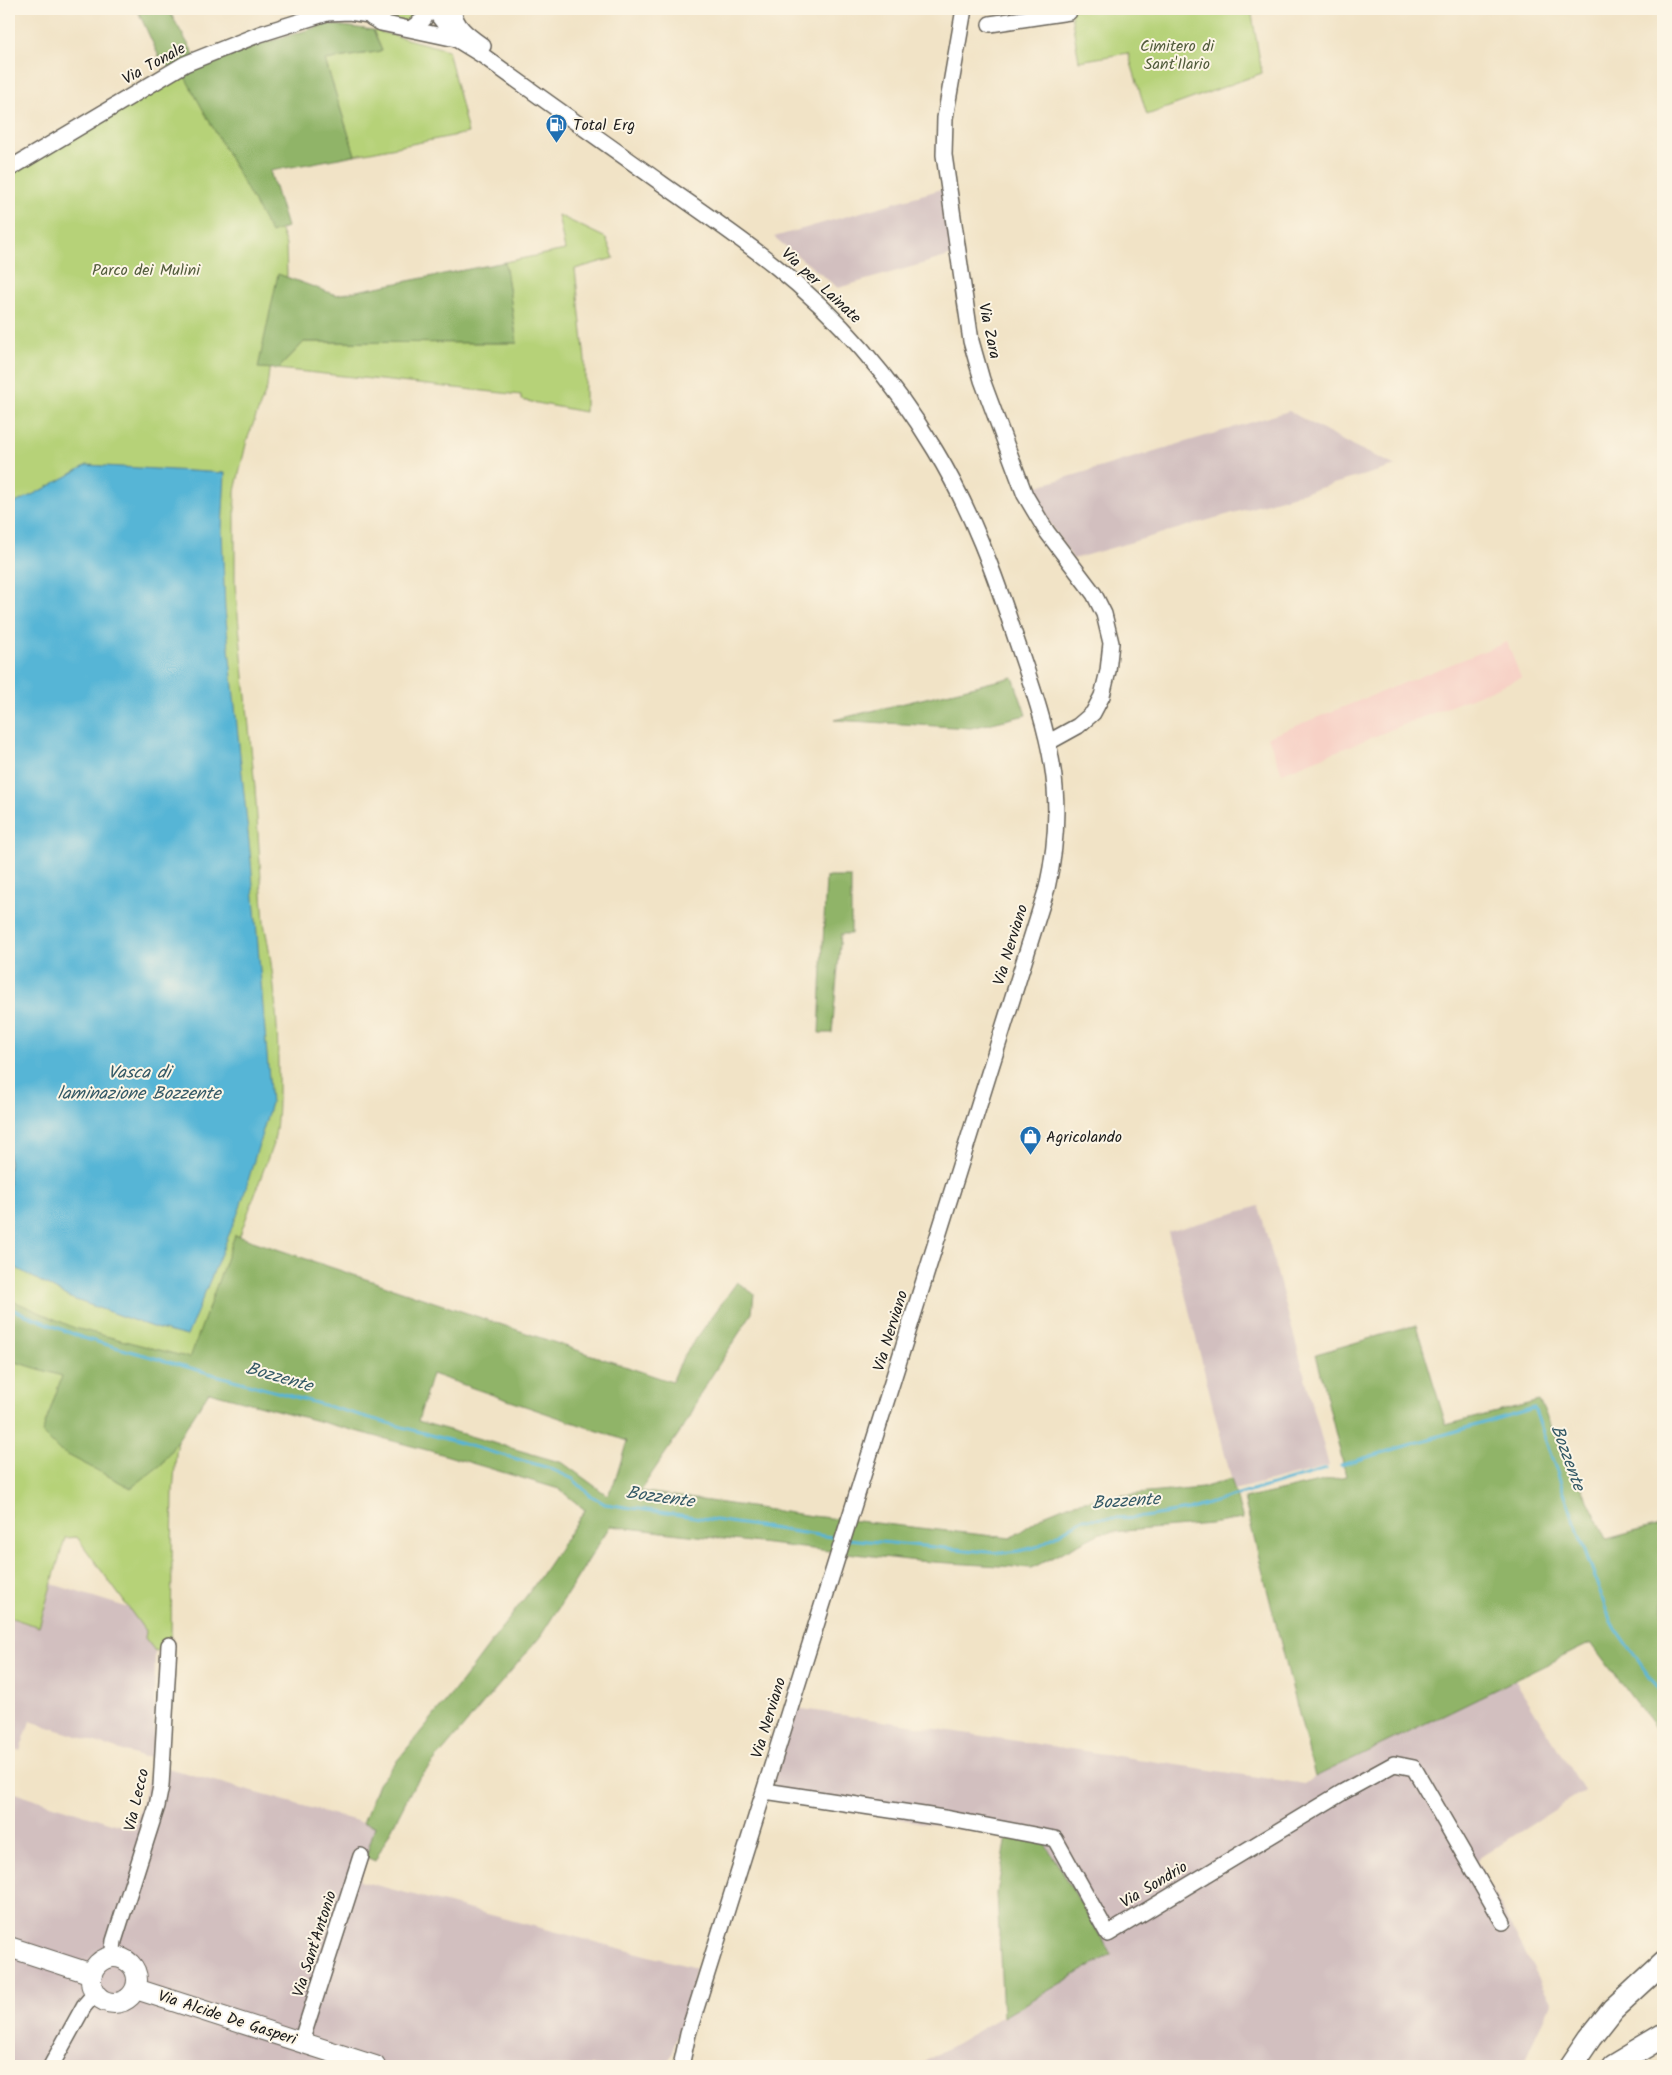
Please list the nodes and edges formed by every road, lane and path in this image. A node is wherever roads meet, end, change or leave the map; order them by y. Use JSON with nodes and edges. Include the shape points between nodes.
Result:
{"nodes":[{"id":1,"x":307,"y":9,"type":"edge"},
{"id":2,"x":432,"y":9,"type":"edge"},
{"id":3,"x":453,"y":9,"type":"edge"},
{"id":4,"x":964,"y":9,"type":"edge"},
{"id":5,"x":331,"y":11,"type":"edge"},
{"id":6,"x":366,"y":12,"type":"edge"},
{"id":7,"x":1045,"y":12,"type":"edge"},
{"id":8,"x":1068,"y":12,"type":"dead end"},
{"id":9,"x":990,"y":24,"type":"dead end"},
{"id":10,"x":410,"y":29,"type":"junction"},
{"id":11,"x":260,"y":34,"type":"junction"},
{"id":12,"x":456,"y":39,"type":"junction"},
{"id":13,"x":562,"y":112,"type":"junction"},
{"id":14,"x":9,"y":170,"type":"edge"},
{"id":15,"x":1027,"y":672,"type":"joint"},
{"id":16,"x":1049,"y":742,"type":"junction"},
{"id":17,"x":169,"y":1645,"type":"dead end"},
{"id":18,"x":765,"y":1792,"type":"junction"},
{"id":19,"x":361,"y":1856,"type":"dead end"},
{"id":20,"x":1503,"y":1922,"type":"dead end"},
{"id":21,"x":9,"y":1946,"type":"edge"},
{"id":22,"x":112,"y":1958,"type":"junction"},
{"id":23,"x":1663,"y":1963,"type":"edge"},
{"id":24,"x":92,"y":1974,"type":"junction"},
{"id":25,"x":136,"y":1989,"type":"junction"},
{"id":26,"x":97,"y":1996,"type":"junction"},
{"id":27,"x":1663,"y":2036,"type":"edge"},
{"id":28,"x":301,"y":2042,"type":"junction"},
{"id":29,"x":51,"y":2066,"type":"edge"},
{"id":30,"x":375,"y":2066,"type":"edge"},
{"id":31,"x":681,"y":2066,"type":"edge"},
{"id":32,"x":1571,"y":2066,"type":"edge"},
{"id":33,"x":1613,"y":2066,"type":"edge"}],
"edges":[{"from":1,"to":11,"type":"street","via":[[271,25]]},
{"from":2,"to":10,"type":"street"},
{"from":2,"to":12,"type":"street","name":"Via per Lainate"},
{"from":3,"to":13,"type":"street","via":[[457,23],[465,32],[553,99]]},
{"from":4,"to":16,"type":"street","name":"Via Zara","via":[[945,118],[944,155],[972,346],[1025,495],[1047,532],[1094,594],[1109,630],[1110,662],[1098,705],[1086,720]]},
{"from":5,"to":6,"type":"street","name":"Via Tonale"},
{"from":5,"to":11,"type":"street","name":"Via Tonale"},
{"from":6,"to":10,"type":"street","name":"Via per Lainate","via":[[380,23]]},
{"from":7,"to":8,"type":"street"},
{"from":7,"to":9,"type":"street"},
{"from":10,"to":12,"type":"street","name":"Via per Lainate"},
{"from":11,"to":14,"type":"street","name":"Via Tonale","via":[[185,64]]},
{"from":12,"to":13,"type":"street","name":"Via per Lainate"},
{"from":13,"to":15,"type":"street","name":"Via per Lainate","via":[[776,266],[870,359],[918,424],[956,487],[986,554]]},
{"from":15,"to":16,"type":"street","name":"Via Nerviano"},
{"from":16,"to":18,"type":"street","name":"Via Nerviano","via":[[1056,791],[1056,824],[1047,888]]},
{"from":17,"to":22,"type":"street","name":"Via Lecco","via":[[161,1786],[114,1941]]},
{"from":18,"to":20,"type":"street","name":"Via Sondrio","via":[[950,1819],[1055,1839],[1108,1934],[1342,1792],[1394,1764],[1414,1768]]},
{"from":18,"to":31,"type":"street","name":"Via Nerviano","via":[[688,2034]]},
{"from":19,"to":28,"type":"street","name":"Via Sant'Antonio"},
{"from":21,"to":24,"type":"main road"},
{"from":22,"to":24,"type":"main road","via":[[98,1964]]},
{"from":22,"to":25,"type":"main road","name":"Via Alcide De Gasperi","via":[[125,1960],[132,1966]]},
{"from":23,"to":32,"type":"highway","via":[[1613,2009]]},
{"from":24,"to":26,"type":"main road","via":[[93,1990]]},
{"from":25,"to":26,"type":"main road","name":"Via Alcide De Gasperi","via":[[126,2000],[117,2003],[108,2003]]},
{"from":25,"to":28,"type":"main road","name":"Via Alcide De Gasperi"},
{"from":26,"to":29,"type":"street","via":[[84,2006]]},
{"from":27,"to":33,"type":"highway"},
{"from":28,"to":30,"type":"main road","name":"Via Alcide De Gasperi"}]}
